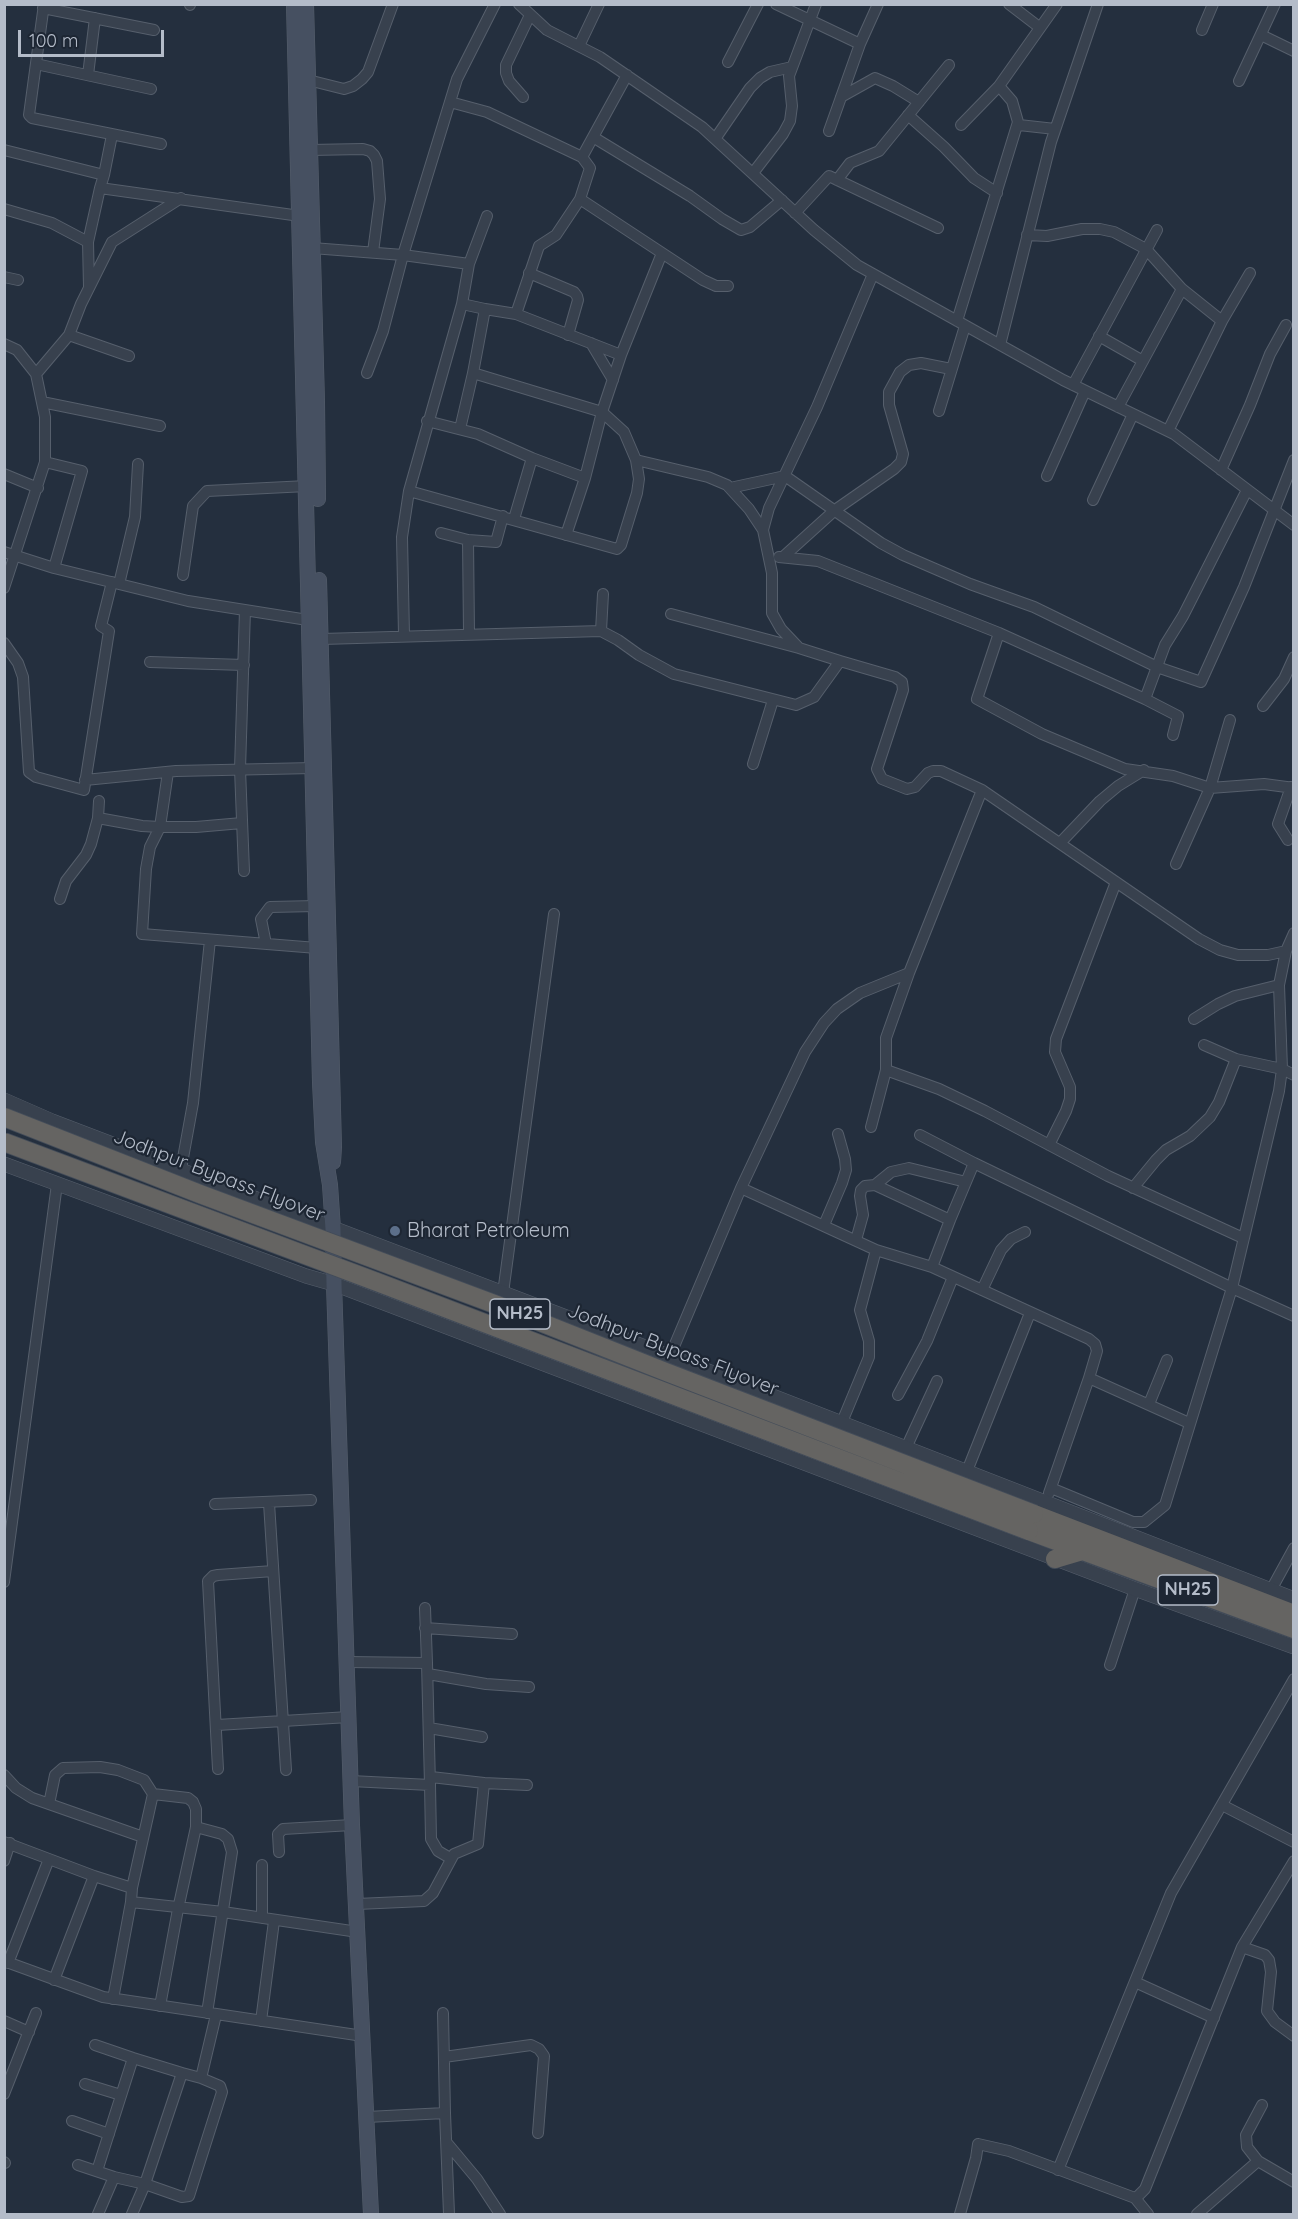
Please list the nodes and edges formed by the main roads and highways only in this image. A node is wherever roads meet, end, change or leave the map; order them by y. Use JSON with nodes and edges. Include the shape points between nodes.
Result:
{"nodes":[{"id":1,"x":294,"y":4,"type":"edge"},
{"id":2,"x":306,"y":4,"type":"edge"},
{"id":3,"x":315,"y":621,"type":"junction"},
{"id":4,"x":4,"y":1118,"type":"edge"},
{"id":5,"x":4,"y":1142,"type":"edge"},
{"id":6,"x":330,"y":1185,"type":"junction"},
{"id":7,"x":1068,"y":1511,"type":"road end"},
{"id":8,"x":1036,"y":1516,"type":"junction"},
{"id":9,"x":1085,"y":1543,"type":"junction"},
{"id":10,"x":1055,"y":1559,"type":"road end"},
{"id":11,"x":1293,"y":1614,"type":"edge"},
{"id":12,"x":1293,"y":1629,"type":"edge"},
{"id":13,"x":371,"y":2214,"type":"edge"}],
"edges":[{"from":1,"to":3,"type":"main road","via":[[307,486]]},
{"from":2,"to":3,"type":"main road"},
{"from":3,"to":6,"type":"main road","via":[[317,948],[323,1142]]},
{"from":3,"to":6,"type":"main road","via":[[321,639],[334,1147]]},
{"from":4,"to":8,"type":"highway","name":"Jodhpur Bypass Flyover","number":"NH25","bridge":true},
{"from":5,"to":8,"type":"highway","name":"Jodhpur Bypass Flyover","number":"NH25","bridge":true,"via":[[377,1282]]},
{"from":6,"to":13,"type":"main road","via":[[352,1825]]},
{"from":7,"to":9,"type":"highway"},
{"from":8,"to":9,"type":"highway","name":"Jodhpur Bypass Flyover","number":"NH25"},
{"from":9,"to":10,"type":"highway"},
{"from":9,"to":11,"type":"highway","number":"NH25"},
{"from":9,"to":12,"type":"highway","number":"NH25"}]}
